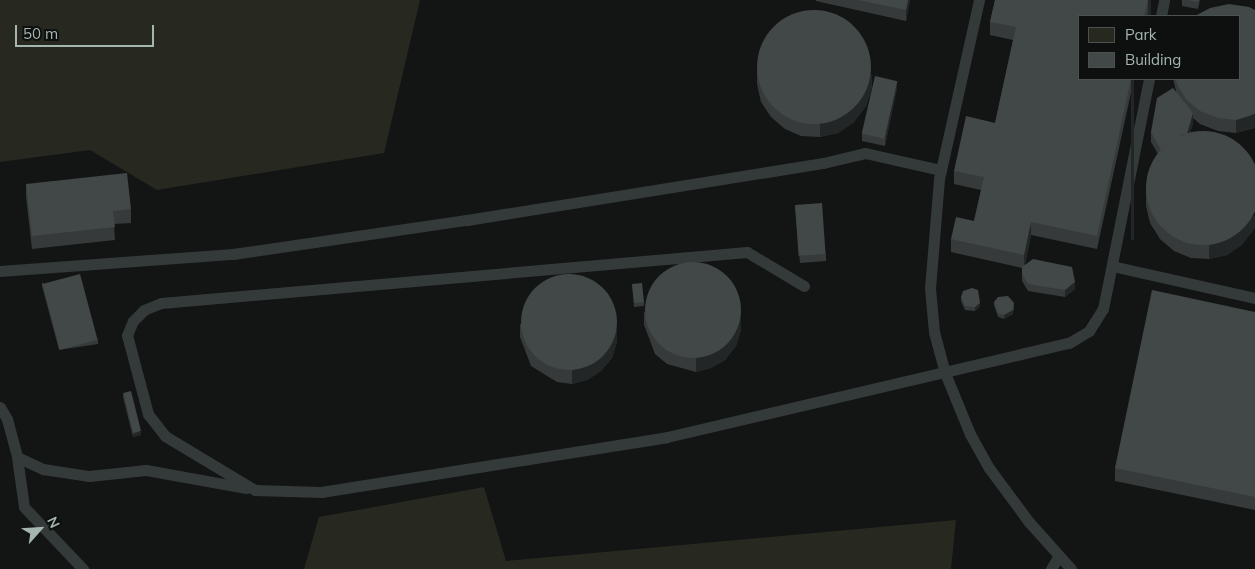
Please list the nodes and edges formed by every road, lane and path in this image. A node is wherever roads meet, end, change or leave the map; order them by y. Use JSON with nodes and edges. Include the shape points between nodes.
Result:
{"nodes":[{"id":1,"x":979,"y":0,"type":"edge"},
{"id":2,"x":1164,"y":0,"type":"edge"},
{"id":3,"x":1161,"y":15,"type":"edge"},
{"id":4,"x":1149,"y":80,"type":"edge"},
{"id":5,"x":941,"y":170,"type":"junction"},
{"id":6,"x":1112,"y":266,"type":"junction"},
{"id":7,"x":0,"y":271,"type":"edge"},
{"id":8,"x":804,"y":286,"type":"dead end"},
{"id":9,"x":1255,"y":298,"type":"edge"},
{"id":10,"x":945,"y":373,"type":"junction"},
{"id":11,"x":0,"y":407,"type":"edge"},
{"id":12,"x":17,"y":456,"type":"junction"},
{"id":13,"x":255,"y":490,"type":"junction"},
{"id":14,"x":1058,"y":557,"type":"junction"},
{"id":15,"x":83,"y":569,"type":"edge"},
{"id":16,"x":1051,"y":569,"type":"edge"},
{"id":17,"x":1071,"y":569,"type":"edge"}],
"edges":[{"from":1,"to":5,"type":"lane"},
{"from":2,"to":3,"type":"lane"},
{"from":4,"to":6,"type":"lane"},
{"from":5,"to":7,"type":"lane","via":[[865,153],[823,163],[467,220],[233,254]]},
{"from":5,"to":10,"type":"lane","via":[[930,288],[934,332]]},
{"from":6,"to":9,"type":"lane"},
{"from":6,"to":10,"type":"lane","via":[[1103,309],[1089,331],[1069,343]]},
{"from":8,"to":13,"type":"lane","via":[[747,252],[161,303],[144,310],[133,321],[127,335],[148,414],[165,436]]},
{"from":10,"to":13,"type":"lane","via":[[667,437],[321,492]]},
{"from":10,"to":14,"type":"lane","via":[[970,434],[989,468]]},
{"from":11,"to":12,"type":"lane","via":[[8,419]]},
{"from":12,"to":13,"type":"lane","via":[[44,469],[90,476],[146,470]]},
{"from":12,"to":15,"type":"lane","via":[[24,507]]},
{"from":14,"to":16,"type":"lane"},
{"from":14,"to":17,"type":"lane"}]}
